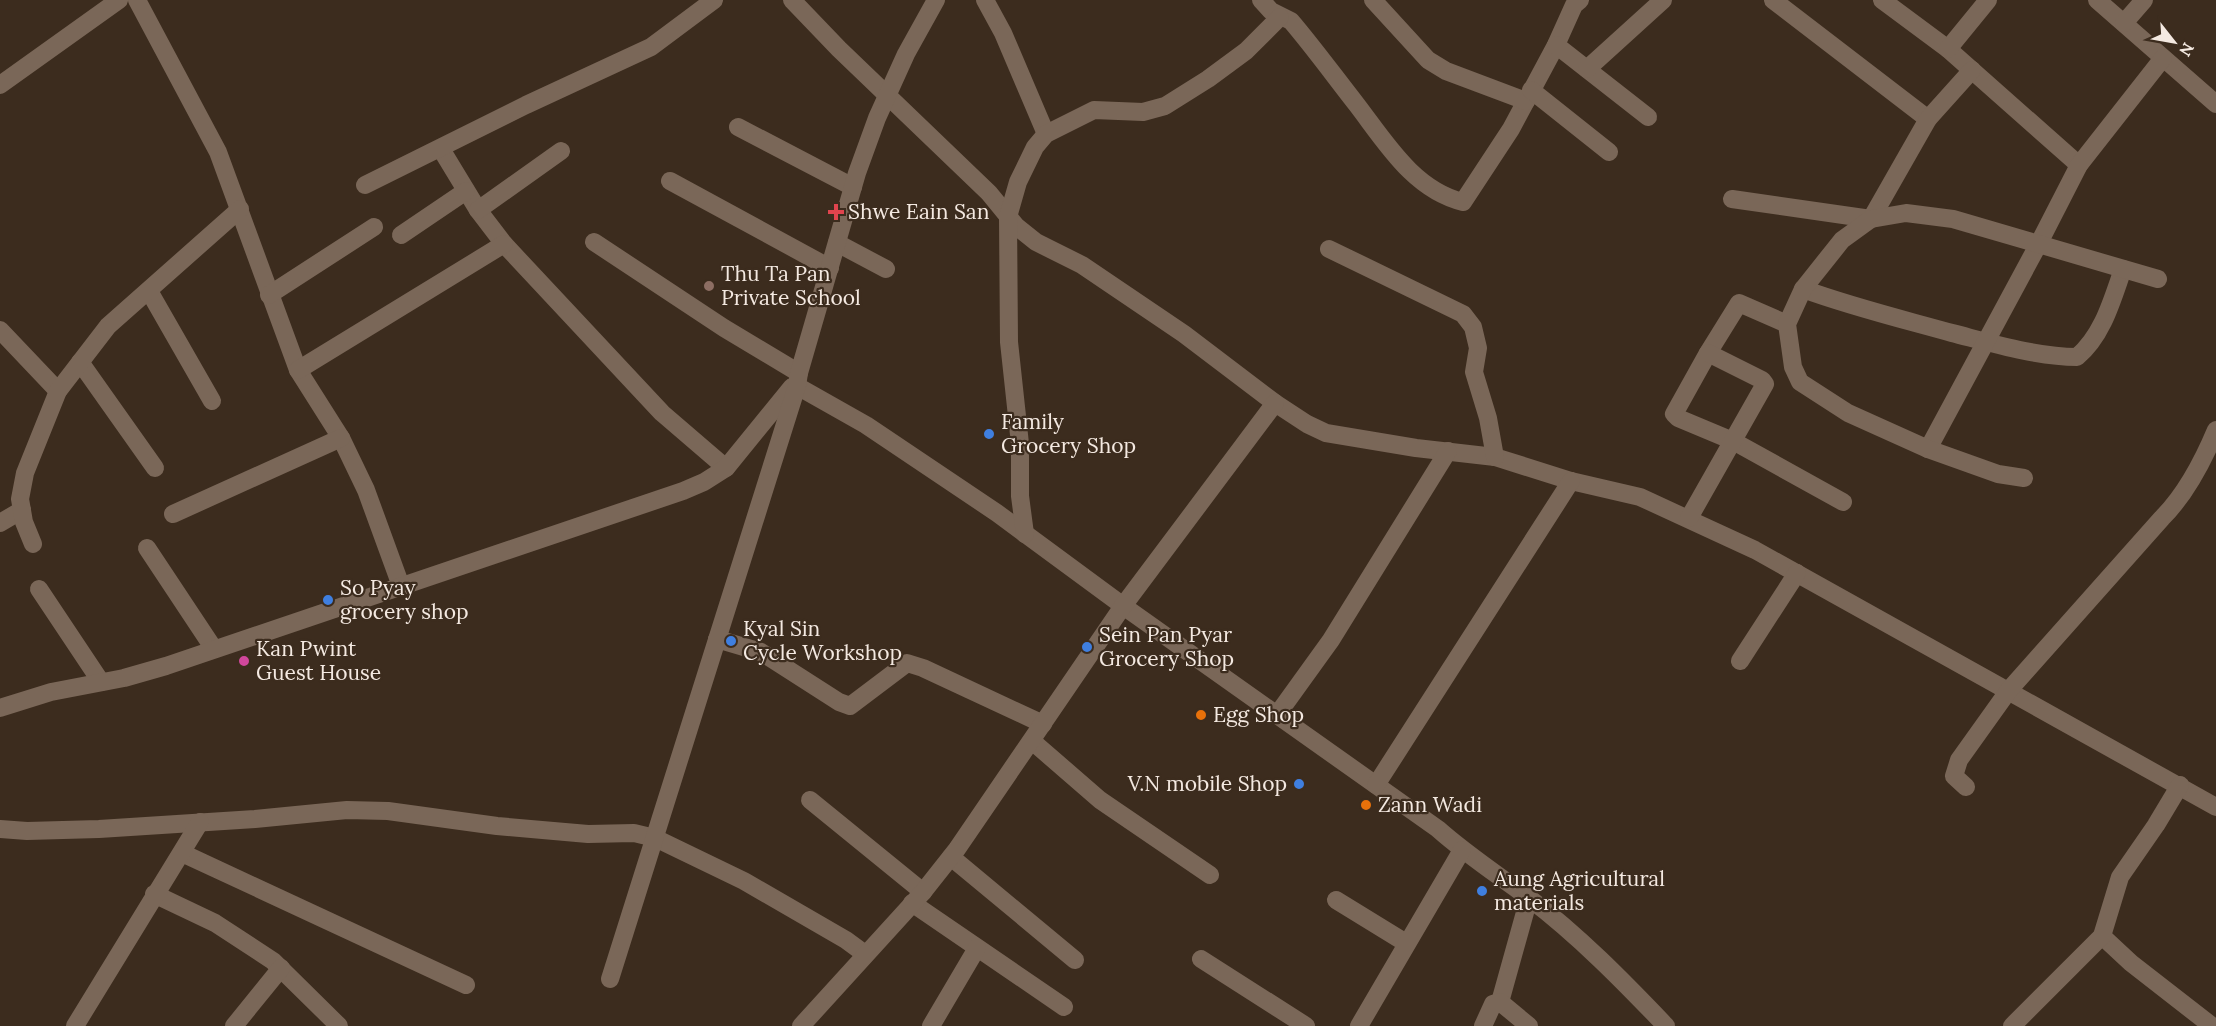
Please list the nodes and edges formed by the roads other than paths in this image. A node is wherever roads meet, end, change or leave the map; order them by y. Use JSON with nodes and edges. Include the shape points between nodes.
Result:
{"nodes":[{"id":1,"x":119,"y":0,"type":"edge"},
{"id":2,"x":138,"y":0,"type":"edge"},
{"id":3,"x":714,"y":0,"type":"edge"},
{"id":4,"x":792,"y":0,"type":"edge"},
{"id":5,"x":936,"y":0,"type":"edge"},
{"id":6,"x":984,"y":0,"type":"edge"},
{"id":7,"x":1261,"y":0,"type":"edge"},
{"id":8,"x":1373,"y":0,"type":"edge"},
{"id":9,"x":1663,"y":0,"type":"edge"},
{"id":10,"x":1882,"y":0,"type":"edge"},
{"id":11,"x":1988,"y":0,"type":"edge"},
{"id":12,"x":2097,"y":0,"type":"edge"},
{"id":13,"x":2144,"y":0,"type":"edge"},
{"id":14,"x":1573,"y":2,"type":"edge"},
{"id":15,"x":1778,"y":2,"type":"edge"},
{"id":16,"x":1280,"y":17,"type":"junction"},
{"id":17,"x":2124,"y":23,"type":"junction"},
{"id":18,"x":1556,"y":45,"type":"junction"},
{"id":19,"x":1948,"y":49,"type":"junction"},
{"id":20,"x":2163,"y":58,"type":"junction"},
{"id":21,"x":1587,"y":69,"type":"junction"},
{"id":22,"x":1972,"y":70,"type":"junction"},
{"id":23,"x":0,"y":86,"type":"edge"},
{"id":24,"x":887,"y":96,"type":"junction"},
{"id":25,"x":1528,"y":96,"type":"junction"},
{"id":26,"x":2213,"y":96,"type":"edge"},
{"id":27,"x":1648,"y":117,"type":"dead end"},
{"id":28,"x":1928,"y":119,"type":"junction"},
{"id":29,"x":738,"y":127,"type":"dead end"},
{"id":30,"x":1046,"y":134,"type":"junction"},
{"id":31,"x":441,"y":149,"type":"junction"},
{"id":32,"x":561,"y":151,"type":"dead end"},
{"id":33,"x":1609,"y":152,"type":"dead end"},
{"id":34,"x":2079,"y":165,"type":"junction"},
{"id":35,"x":670,"y":181,"type":"dead end"},
{"id":36,"x":365,"y":185,"type":"dead end"},
{"id":37,"x":853,"y":187,"type":"junction"},
{"id":38,"x":466,"y":191,"type":"junction"},
{"id":39,"x":1732,"y":199,"type":"dead end"},
{"id":40,"x":240,"y":209,"type":"junction"},
{"id":41,"x":478,"y":210,"type":"junction"},
{"id":42,"x":1008,"y":216,"type":"junction"},
{"id":43,"x":1871,"y":219,"type":"junction"},
{"id":44,"x":374,"y":227,"type":"dead end"},
{"id":45,"x":401,"y":235,"type":"dead end"},
{"id":46,"x":594,"y":242,"type":"dead end"},
{"id":47,"x":837,"y":243,"type":"junction"},
{"id":48,"x":504,"y":244,"type":"junction"},
{"id":49,"x":2038,"y":245,"type":"junction"},
{"id":50,"x":1329,"y":249,"type":"dead end"},
{"id":51,"x":830,"y":268,"type":"junction"},
{"id":52,"x":886,"y":269,"type":"dead end"},
{"id":53,"x":2123,"y":269,"type":"junction"},
{"id":54,"x":2158,"y":279,"type":"dead end"},
{"id":55,"x":1803,"y":289,"type":"junction"},
{"id":56,"x":149,"y":291,"type":"junction"},
{"id":57,"x":269,"y":295,"type":"junction"},
{"id":58,"x":1787,"y":324,"type":"junction"},
{"id":59,"x":0,"y":330,"type":"edge"},
{"id":60,"x":1985,"y":341,"type":"junction"},
{"id":61,"x":1708,"y":353,"type":"junction"},
{"id":62,"x":80,"y":362,"type":"junction"},
{"id":63,"x":298,"y":370,"type":"junction"},
{"id":64,"x":798,"y":379,"type":"junction"},
{"id":65,"x":58,"y":391,"type":"junction"},
{"id":66,"x":212,"y":400,"type":"dead end"},
{"id":67,"x":1275,"y":404,"type":"junction"},
{"id":68,"x":2216,"y":430,"type":"edge"},
{"id":69,"x":340,"y":438,"type":"junction"},
{"id":70,"x":1733,"y":441,"type":"junction"},
{"id":71,"x":1928,"y":449,"type":"junction"},
{"id":72,"x":2212,"y":450,"type":"edge"},
{"id":73,"x":1448,"y":451,"type":"junction"},
{"id":74,"x":1495,"y":458,"type":"junction"},
{"id":75,"x":155,"y":468,"type":"dead end"},
{"id":76,"x":726,"y":468,"type":"junction"},
{"id":77,"x":2024,"y":478,"type":"dead end"},
{"id":78,"x":1571,"y":481,"type":"junction"},
{"id":79,"x":1843,"y":502,"type":"dead end"},
{"id":80,"x":22,"y":510,"type":"junction"},
{"id":81,"x":173,"y":514,"type":"dead end"},
{"id":82,"x":1689,"y":518,"type":"junction"},
{"id":83,"x":0,"y":523,"type":"edge"},
{"id":84,"x":1025,"y":534,"type":"junction"},
{"id":85,"x":33,"y":544,"type":"dead end"},
{"id":86,"x":147,"y":548,"type":"dead end"},
{"id":87,"x":1797,"y":573,"type":"junction"},
{"id":88,"x":401,"y":586,"type":"junction"},
{"id":89,"x":39,"y":589,"type":"dead end"},
{"id":90,"x":1123,"y":606,"type":"junction"},
{"id":91,"x":717,"y":639,"type":"junction"},
{"id":92,"x":214,"y":649,"type":"junction"},
{"id":93,"x":1740,"y":661,"type":"dead end"},
{"id":94,"x":101,"y":682,"type":"junction"},
{"id":95,"x":2009,"y":690,"type":"junction"},
{"id":96,"x":0,"y":708,"type":"edge"},
{"id":97,"x":1277,"y":714,"type":"junction"},
{"id":98,"x":1042,"y":724,"type":"junction"},
{"id":99,"x":1032,"y":741,"type":"junction"},
{"id":100,"x":1376,"y":784,"type":"junction"},
{"id":101,"x":2180,"y":785,"type":"junction"},
{"id":102,"x":1966,"y":787,"type":"dead end"},
{"id":103,"x":810,"y":800,"type":"dead end"},
{"id":104,"x":2216,"y":807,"type":"edge"},
{"id":105,"x":200,"y":822,"type":"junction"},
{"id":106,"x":0,"y":829,"type":"edge"},
{"id":107,"x":655,"y":838,"type":"junction"},
{"id":108,"x":1462,"y":850,"type":"junction"},
{"id":109,"x":182,"y":853,"type":"junction"},
{"id":110,"x":951,"y":857,"type":"junction"},
{"id":111,"x":1210,"y":875,"type":"dead end"},
{"id":112,"x":154,"y":894,"type":"junction"},
{"id":113,"x":917,"y":897,"type":"junction"},
{"id":114,"x":1529,"y":898,"type":"junction"},
{"id":115,"x":1336,"y":900,"type":"dead end"},
{"id":116,"x":2102,"y":936,"type":"junction"},
{"id":117,"x":1406,"y":943,"type":"junction"},
{"id":118,"x":977,"y":948,"type":"junction"},
{"id":119,"x":865,"y":954,"type":"junction"},
{"id":120,"x":1201,"y":959,"type":"dead end"},
{"id":121,"x":1075,"y":960,"type":"dead end"},
{"id":122,"x":281,"y":968,"type":"junction"},
{"id":123,"x":610,"y":979,"type":"dead end"},
{"id":124,"x":466,"y":985,"type":"dead end"},
{"id":125,"x":1500,"y":1002,"type":"junction"},
{"id":126,"x":1064,"y":1007,"type":"dead end"},
{"id":127,"x":810,"y":1023,"type":"edge"},
{"id":128,"x":75,"y":1026,"type":"edge"},
{"id":129,"x":234,"y":1026,"type":"edge"},
{"id":130,"x":339,"y":1026,"type":"edge"},
{"id":131,"x":931,"y":1026,"type":"edge"},
{"id":132,"x":1306,"y":1026,"type":"edge"},
{"id":133,"x":1359,"y":1026,"type":"edge"},
{"id":134,"x":1483,"y":1026,"type":"edge"},
{"id":135,"x":1529,"y":1026,"type":"edge"},
{"id":136,"x":1666,"y":1026,"type":"edge"},
{"id":137,"x":2012,"y":1026,"type":"edge"},
{"id":138,"x":2212,"y":1026,"type":"edge"}],
"edges":[{"from":1,"to":23,"type":"street"},
{"from":2,"to":40,"type":"street","via":[[218,152]]},
{"from":3,"to":31,"type":"street","via":[[651,47]]},
{"from":4,"to":24,"type":"street"},
{"from":5,"to":24,"type":"street"},
{"from":6,"to":30,"type":"street","via":[[1003,33]]},
{"from":7,"to":16,"type":"street"},
{"from":8,"to":25,"type":"street","via":[[1428,60],[1446,71]]},
{"from":9,"to":21,"type":"street"},
{"from":10,"to":19,"type":"street"},
{"from":11,"to":19,"type":"street"},
{"from":12,"to":17,"type":"street"},
{"from":13,"to":17,"type":"street"},
{"from":14,"to":18,"type":"street"},
{"from":15,"to":28,"type":"street"},
{"from":16,"to":25,"type":"street","via":[[1291,21],[1403,166],[1449,199],[1463,202],[1469,197]]},
{"from":16,"to":30,"type":"street","via":[[1246,51],[1165,106],[1143,112],[1094,110]]},
{"from":17,"to":20,"type":"street"},
{"from":18,"to":21,"type":"street"},
{"from":18,"to":25,"type":"street"},
{"from":19,"to":22,"type":"street"},
{"from":20,"to":26,"type":"street"},
{"from":20,"to":34,"type":"street"},
{"from":21,"to":27,"type":"street"},
{"from":22,"to":28,"type":"street"},
{"from":22,"to":34,"type":"street"},
{"from":24,"to":37,"type":"street"},
{"from":24,"to":42,"type":"street"},
{"from":25,"to":33,"type":"street"},
{"from":28,"to":43,"type":"street"},
{"from":29,"to":37,"type":"street"},
{"from":30,"to":42,"type":"street","via":[[1018,182]]},
{"from":31,"to":36,"type":"street"},
{"from":31,"to":38,"type":"street"},
{"from":32,"to":41,"type":"street"},
{"from":34,"to":49,"type":"street"},
{"from":35,"to":51,"type":"street"},
{"from":37,"to":47,"type":"street"},
{"from":38,"to":41,"type":"street"},
{"from":38,"to":45,"type":"street"},
{"from":39,"to":43,"type":"street"},
{"from":40,"to":56,"type":"street"},
{"from":40,"to":57,"type":"street"},
{"from":41,"to":48,"type":"street"},
{"from":42,"to":67,"type":"street","via":[[1035,242],[1082,265],[1184,334]]},
{"from":42,"to":84,"type":"street","via":[[1009,342]]},
{"from":43,"to":49,"type":"street","via":[[1906,213],[1953,219]]},
{"from":43,"to":55,"type":"street","via":[[1842,240]]},
{"from":44,"to":57,"type":"street"},
{"from":46,"to":64,"type":"street"},
{"from":47,"to":51,"type":"street"},
{"from":47,"to":52,"type":"street"},
{"from":48,"to":63,"type":"street"},
{"from":48,"to":76,"type":"street","via":[[662,413]]},
{"from":49,"to":53,"type":"street"},
{"from":49,"to":60,"type":"street"},
{"from":50,"to":74,"type":"street","via":[[1463,314],[1473,327],[1478,348],[1474,372]]},
{"from":51,"to":64,"type":"street"},
{"from":53,"to":54,"type":"street"},
{"from":53,"to":60,"type":"street","via":[[2107,314],[2090,346],[2078,357],[2060,357]]},
{"from":55,"to":58,"type":"street"},
{"from":55,"to":60,"type":"street"},
{"from":56,"to":62,"type":"street","via":[[108,326]]},
{"from":56,"to":66,"type":"street"},
{"from":57,"to":63,"type":"street"},
{"from":58,"to":61,"type":"street","via":[[1739,303]]},
{"from":58,"to":71,"type":"street","via":[[1793,367],[1800,382],[1848,413]]},
{"from":59,"to":65,"type":"street"},
{"from":60,"to":71,"type":"street"},
{"from":61,"to":70,"type":"street","via":[[1765,384]]},
{"from":61,"to":70,"type":"street","via":[[1674,414]]},
{"from":62,"to":65,"type":"street"},
{"from":62,"to":75,"type":"street"},
{"from":63,"to":69,"type":"street"},
{"from":64,"to":76,"type":"street"},
{"from":64,"to":84,"type":"street"},
{"from":64,"to":91,"type":"street"},
{"from":65,"to":80,"type":"street","via":[[25,472]]},
{"from":67,"to":73,"type":"street","via":[[1326,433]]},
{"from":67,"to":90,"type":"street"},
{"from":68,"to":72,"type":"street"},
{"from":69,"to":81,"type":"street"},
{"from":69,"to":88,"type":"street","via":[[366,490]]},
{"from":70,"to":79,"type":"street"},
{"from":70,"to":82,"type":"street"},
{"from":71,"to":77,"type":"street","via":[[1998,474]]},
{"from":72,"to":95,"type":"street","via":[[2177,503]]},
{"from":73,"to":74,"type":"street"},
{"from":73,"to":97,"type":"street","via":[[1331,640]]},
{"from":74,"to":78,"type":"street"},
{"from":76,"to":88,"type":"street","via":[[683,491]]},
{"from":78,"to":82,"type":"street","via":[[1640,497]]},
{"from":78,"to":100,"type":"street"},
{"from":80,"to":83,"type":"street"},
{"from":80,"to":85,"type":"street"},
{"from":82,"to":87,"type":"street"},
{"from":84,"to":90,"type":"street"},
{"from":86,"to":92,"type":"street"},
{"from":87,"to":93,"type":"street"},
{"from":87,"to":95,"type":"street"},
{"from":88,"to":92,"type":"street"},
{"from":89,"to":94,"type":"street"},
{"from":90,"to":97,"type":"street"},
{"from":90,"to":98,"type":"street"},
{"from":91,"to":98,"type":"street","via":[[761,652],[850,706],[907,663]]},
{"from":91,"to":107,"type":"street"},
{"from":92,"to":94,"type":"street"},
{"from":94,"to":96,"type":"street"},
{"from":95,"to":101,"type":"street"},
{"from":95,"to":102,"type":"street","via":[[1959,760],[1954,776]]},
{"from":97,"to":100,"type":"street"},
{"from":98,"to":99,"type":"street"},
{"from":99,"to":110,"type":"street"},
{"from":99,"to":111,"type":"street","via":[[1100,800]]},
{"from":100,"to":108,"type":"street"},
{"from":101,"to":104,"type":"street"},
{"from":101,"to":116,"type":"street","via":[[2120,877]]},
{"from":103,"to":113,"type":"street"},
{"from":105,"to":106,"type":"street","via":[[99,829]]},
{"from":105,"to":107,"type":"street","via":[[347,810],[388,811],[508,827],[588,834],[634,833]]},
{"from":105,"to":109,"type":"street"},
{"from":107,"to":119,"type":"street","via":[[744,882]]},
{"from":107,"to":123,"type":"street"},
{"from":108,"to":114,"type":"street"},
{"from":108,"to":117,"type":"street"},
{"from":109,"to":112,"type":"street"},
{"from":109,"to":124,"type":"street"},
{"from":110,"to":113,"type":"street"},
{"from":110,"to":121,"type":"street"},
{"from":112,"to":122,"type":"street","via":[[215,922]]},
{"from":112,"to":128,"type":"street"},
{"from":113,"to":118,"type":"street"},
{"from":113,"to":119,"type":"street"},
{"from":114,"to":125,"type":"street"},
{"from":114,"to":136,"type":"street","via":[[1591,950]]},
{"from":115,"to":117,"type":"street"},
{"from":116,"to":137,"type":"street"},
{"from":116,"to":138,"type":"street"},
{"from":117,"to":133,"type":"street"},
{"from":118,"to":126,"type":"street"},
{"from":118,"to":131,"type":"street"},
{"from":119,"to":127,"type":"street"},
{"from":120,"to":132,"type":"street"},
{"from":122,"to":129,"type":"street"},
{"from":122,"to":130,"type":"street"},
{"from":125,"to":134,"type":"street","via":[[1493,1004]]},
{"from":125,"to":135,"type":"street"}]}
